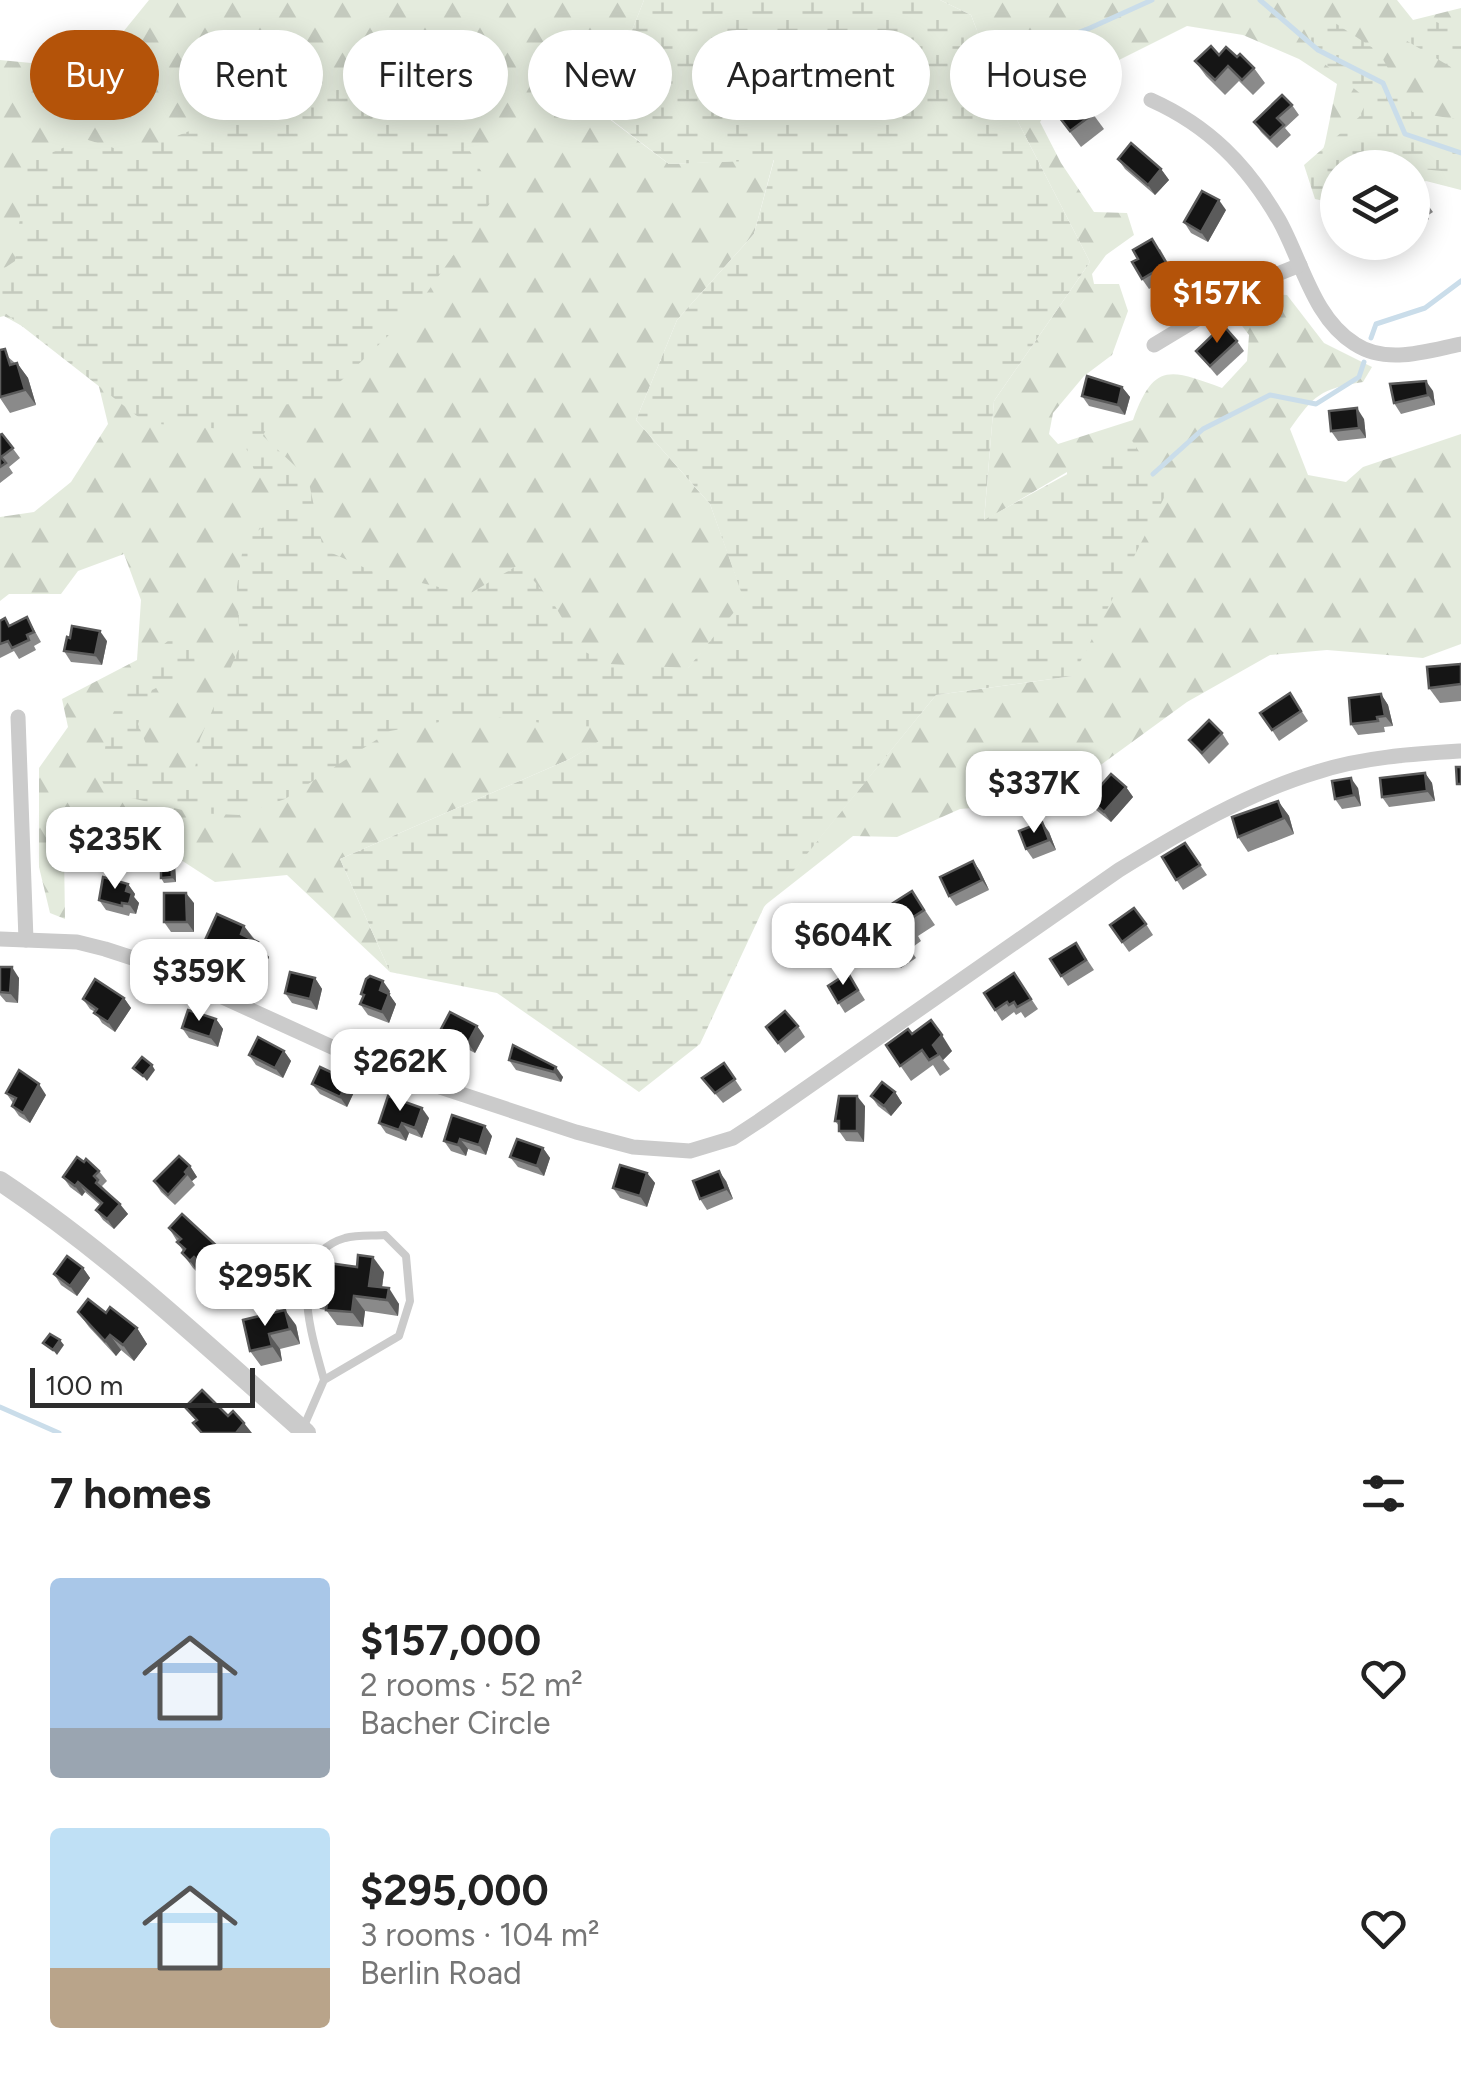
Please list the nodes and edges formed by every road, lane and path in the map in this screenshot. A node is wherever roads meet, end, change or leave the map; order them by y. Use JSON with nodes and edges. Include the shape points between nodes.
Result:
{"nodes":[{"id":1,"x":1152,"y":100,"type":"dead end"},
{"id":2,"x":1300,"y":265,"type":"junction"},
{"id":3,"x":1461,"y":344,"type":"edge"},
{"id":4,"x":1154,"y":345,"type":"dead end"},
{"id":5,"x":18,"y":717,"type":"dead end"},
{"id":6,"x":1461,"y":751,"type":"edge"},
{"id":7,"x":0,"y":940,"type":"edge"},
{"id":8,"x":26,"y":940,"type":"junction"},
{"id":9,"x":0,"y":1181,"type":"edge"},
{"id":10,"x":324,"y":1380,"type":"junction"},
{"id":11,"x":304,"y":1432,"type":"edge"}],
"edges":[{"from":1,"to":2,"type":"street","via":[[1199,125],[1239,163]]},
{"from":2,"to":3,"type":"street","via":[[1323,311],[1356,345],[1396,355]]},
{"from":2,"to":4,"type":"street","via":[[1260,281]]},
{"from":5,"to":8,"type":"street"},
{"from":6,"to":8,"type":"street","via":[[1317,772],[1174,836],[760,1121],[690,1152],[576,1132],[366,1064],[106,948]]},
{"from":7,"to":8,"type":"street"},
{"from":9,"to":11,"type":"street","via":[[142,1290]]},
{"from":10,"to":10,"type":"lane","via":[[398,1336],[410,1300],[406,1256],[385,1234],[343,1238],[321,1254],[308,1276],[306,1316]]},
{"from":10,"to":11,"type":"lane"}]}
